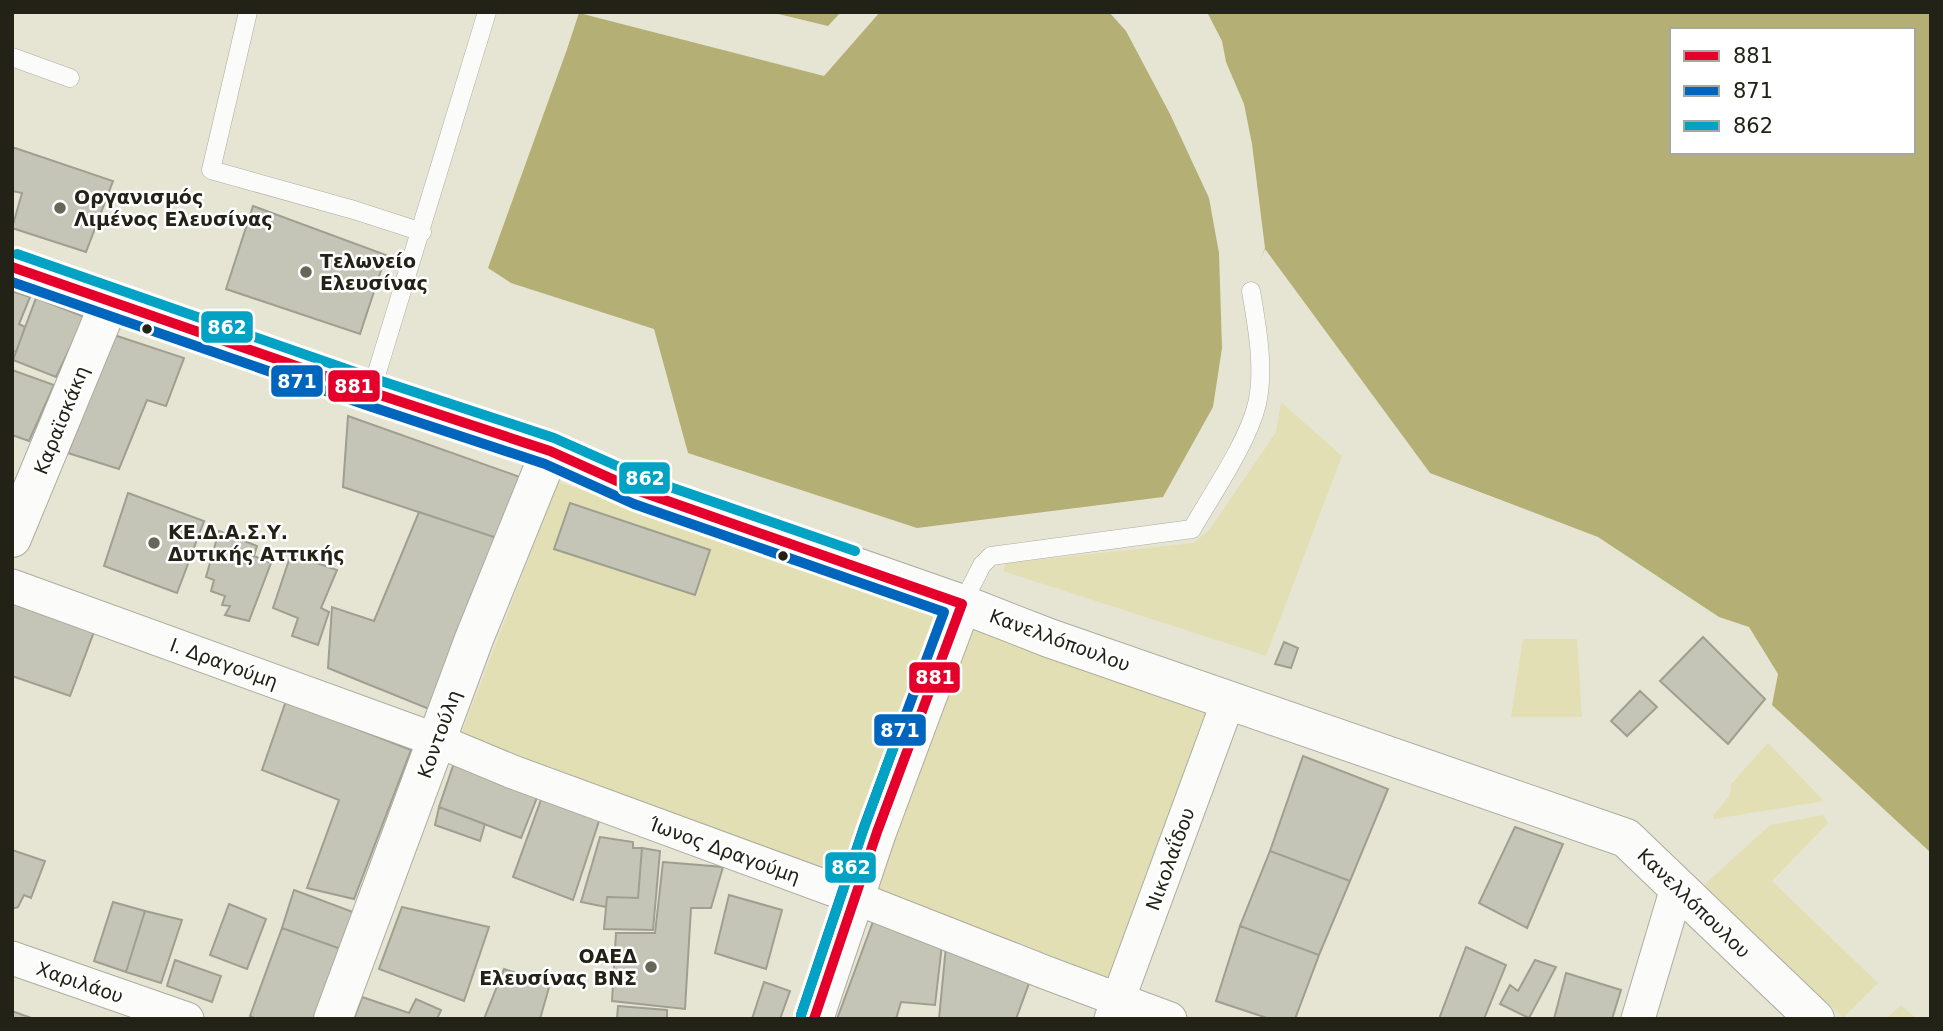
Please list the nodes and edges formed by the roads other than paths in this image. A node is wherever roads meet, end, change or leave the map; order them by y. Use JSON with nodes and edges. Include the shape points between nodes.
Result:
{"nodes":[{"id":1,"x":248,"y":12,"type":"edge"},
{"id":2,"x":487,"y":12,"type":"edge"},
{"id":3,"x":12,"y":57,"type":"edge"},
{"id":4,"x":69,"y":78,"type":"dead end"},
{"id":5,"x":422,"y":232,"type":"junction"},
{"id":6,"x":12,"y":267,"type":"edge"},
{"id":7,"x":1251,"y":291,"type":"dead end"},
{"id":8,"x":110,"y":301,"type":"junction"},
{"id":9,"x":371,"y":393,"type":"junction"},
{"id":10,"x":550,"y":451,"type":"junction"},
{"id":11,"x":12,"y":538,"type":"edge"},
{"id":12,"x":12,"y":586,"type":"edge"},
{"id":13,"x":962,"y":604,"type":"junction"},
{"id":14,"x":1229,"y":699,"type":"junction"},
{"id":15,"x":436,"y":740,"type":"junction"},
{"id":16,"x":1677,"y":888,"type":"junction"},
{"id":17,"x":856,"y":898,"type":"junction"},
{"id":18,"x":12,"y":958,"type":"edge"},
{"id":19,"x":1114,"y":1009,"type":"edge"},
{"id":20,"x":187,"y":1019,"type":"edge"},
{"id":21,"x":333,"y":1019,"type":"edge"},
{"id":22,"x":814,"y":1019,"type":"edge"},
{"id":23,"x":1170,"y":1019,"type":"edge"},
{"id":24,"x":1638,"y":1019,"type":"edge"},
{"id":25,"x":1815,"y":1019,"type":"edge"}],
"edges":[{"from":1,"to":5,"type":"lane","via":[[211,170]]},
{"from":2,"to":5,"type":"lane"},
{"from":3,"to":4,"type":"lane"},
{"from":5,"to":9,"type":"lane"},
{"from":6,"to":8,"type":"main road","name":"Κανελλόπουλου"},
{"from":7,"to":13,"type":"lane","via":[[1258,348],[1257,402],[1249,429],[1192,529],[991,556]]},
{"from":8,"to":9,"type":"main road","name":"Κανελλόπουλου"},
{"from":8,"to":11,"type":"main road","name":"Καραϊσκάκη"},
{"from":9,"to":10,"type":"main road","name":"Κανελλόπουλου"},
{"from":10,"to":13,"type":"main road","name":"Κανελλόπουλου","via":[[639,491]]},
{"from":10,"to":15,"type":"main road","name":"Κοντούλη"},
{"from":12,"to":15,"type":"street","name":"Ι. Δραγούμη"},
{"from":13,"to":14,"type":"main road","name":"Κανελλόπουλου"},
{"from":13,"to":17,"type":"main road"},
{"from":14,"to":16,"type":"main road","name":"Κανελλόπουλου","via":[[1626,838]]},
{"from":14,"to":19,"type":"street","name":"Νικολαΐδου"},
{"from":15,"to":17,"type":"street","name":"Ίωνος Δραγούμη"},
{"from":15,"to":21,"type":"main road","name":"Κοντούλη"},
{"from":16,"to":24,"type":"street"},
{"from":16,"to":25,"type":"main road","name":"Κανελλόπουλου"},
{"from":17,"to":19,"type":"street","name":"Ίωνος Δραγούμη"},
{"from":17,"to":22,"type":"main road"},
{"from":18,"to":20,"type":"street","name":"Χαριλάου"},
{"from":19,"to":23,"type":"street","name":"Ίωνος Δραγούμη"}]}
